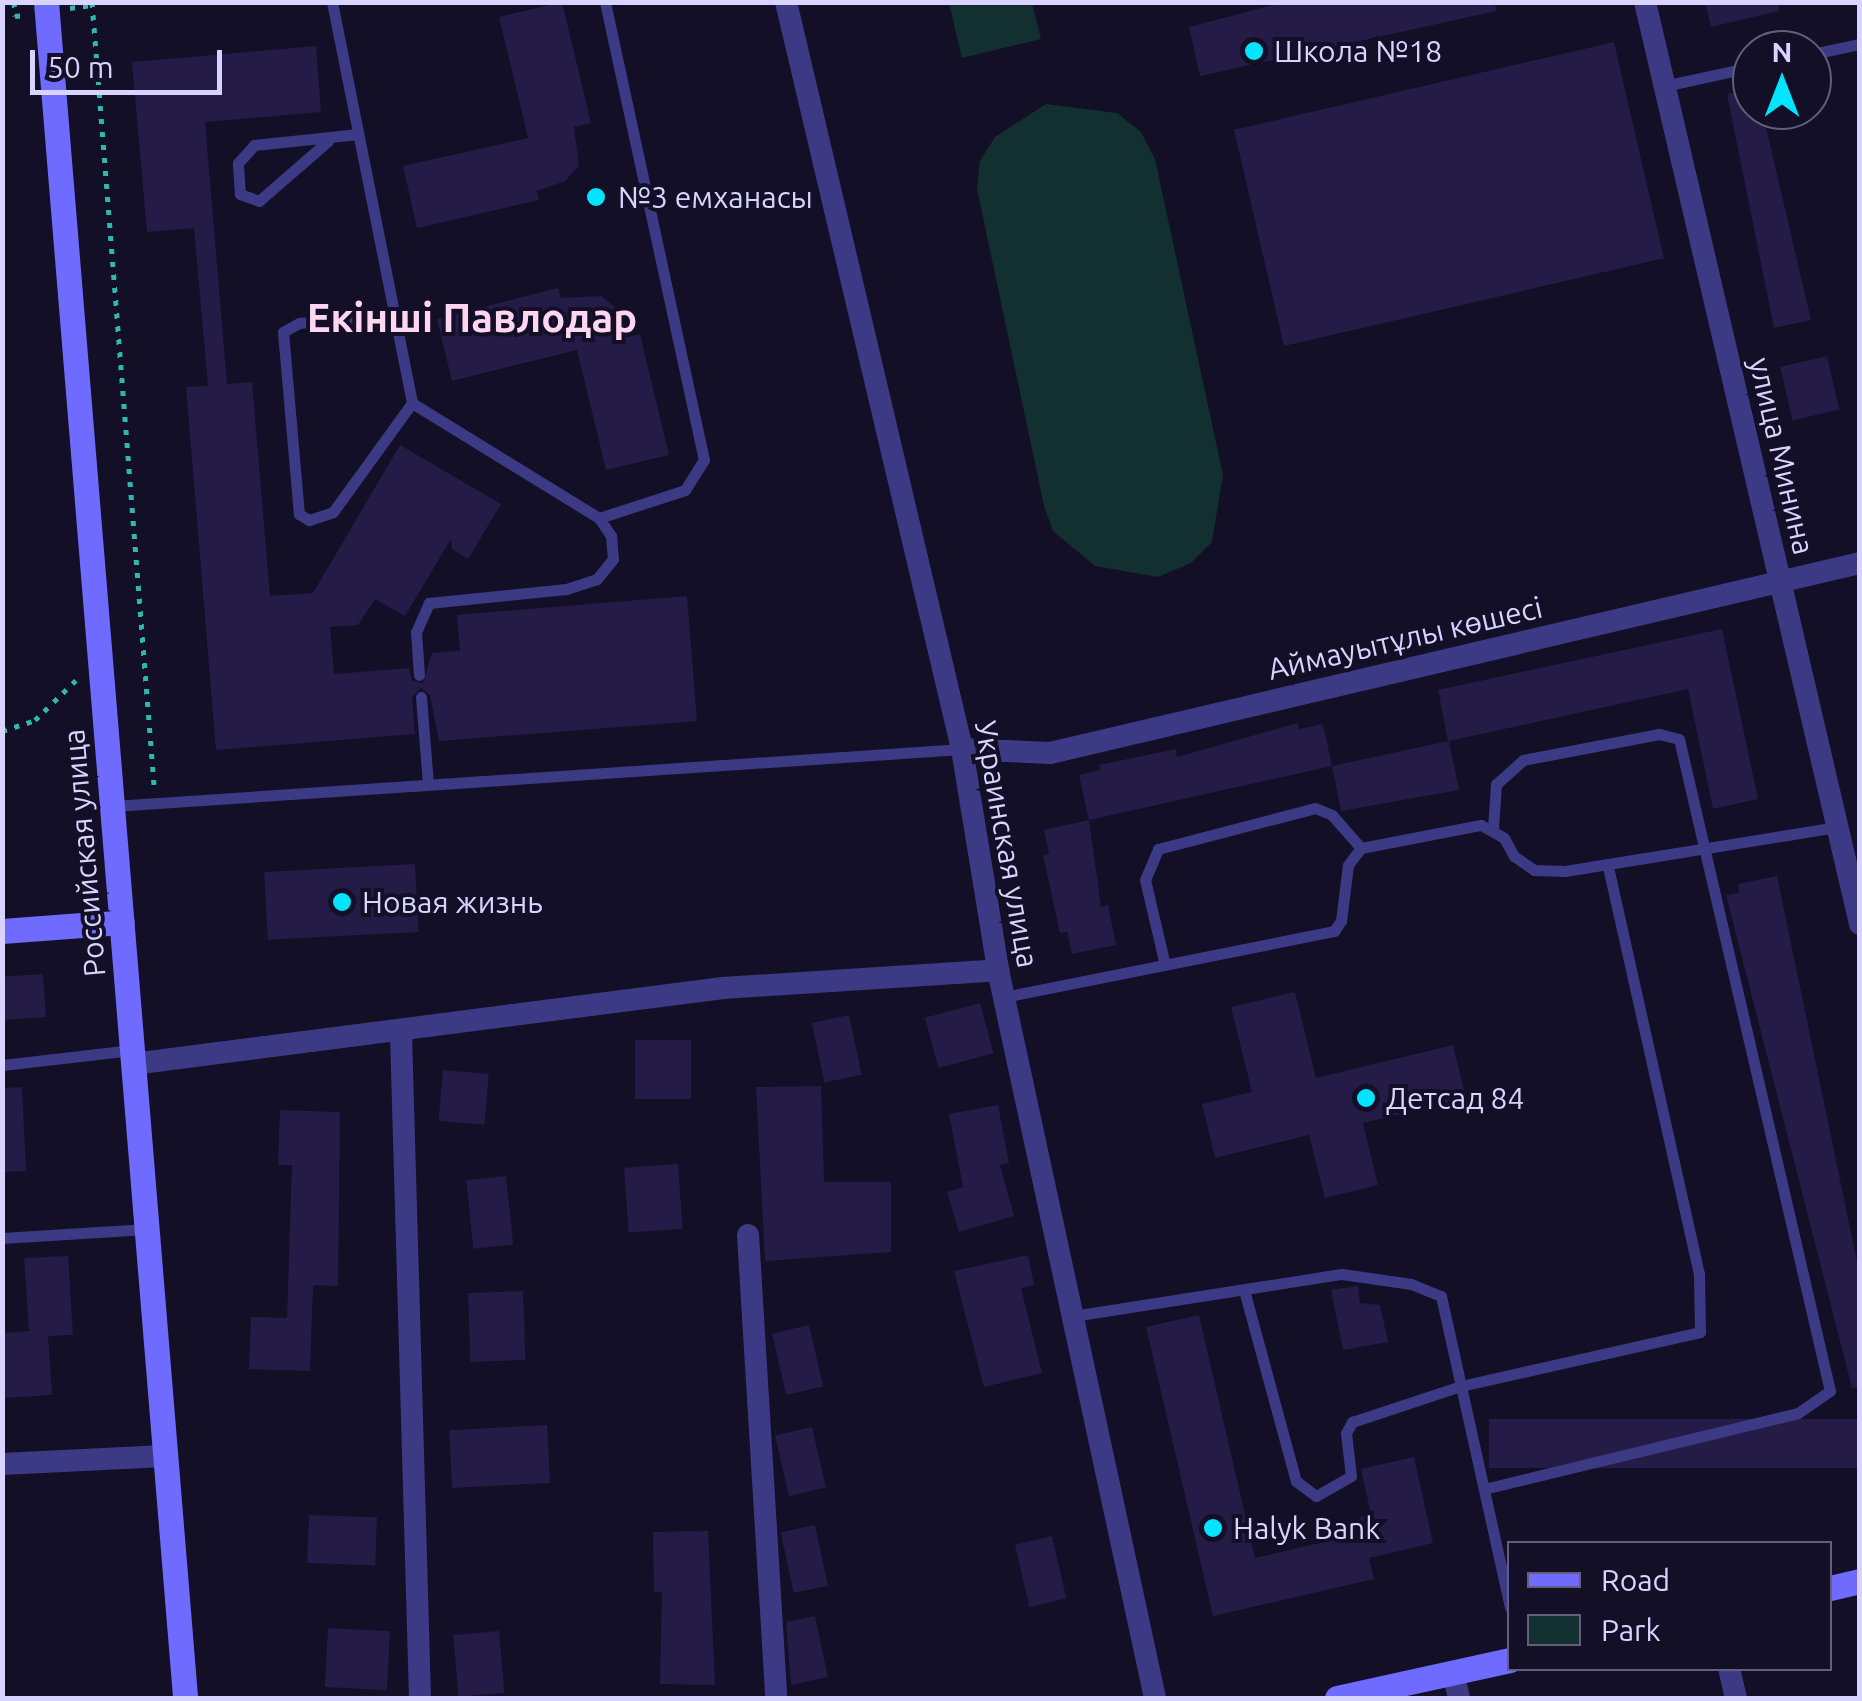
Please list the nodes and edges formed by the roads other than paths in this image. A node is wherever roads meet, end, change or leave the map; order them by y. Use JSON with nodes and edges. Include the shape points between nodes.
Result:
{"nodes":[{"id":1,"x":46,"y":2,"type":"edge"},
{"id":2,"x":332,"y":2,"type":"edge"},
{"id":3,"x":605,"y":2,"type":"edge"},
{"id":4,"x":786,"y":2,"type":"edge"},
{"id":5,"x":1645,"y":2,"type":"edge"},
{"id":6,"x":1860,"y":44,"type":"edge"},
{"id":7,"x":1832,"y":50,"type":"edge"},
{"id":8,"x":1732,"y":71,"type":"edge"},
{"id":9,"x":1664,"y":86,"type":"junction"},
{"id":10,"x":358,"y":134,"type":"junction"},
{"id":11,"x":328,"y":140,"type":"junction"},
{"id":12,"x":394,"y":314,"type":"junction"},
{"id":13,"x":412,"y":403,"type":"junction"},
{"id":14,"x":598,"y":518,"type":"junction"},
{"id":15,"x":1860,"y":563,"type":"edge"},
{"id":16,"x":1780,"y":580,"type":"junction"},
{"id":17,"x":419,"y":675,"type":"dead end"},
{"id":18,"x":421,"y":697,"type":"dead end"},
{"id":19,"x":962,"y":749,"type":"junction"},
{"id":20,"x":428,"y":784,"type":"junction"},
{"id":21,"x":113,"y":806,"type":"junction"},
{"id":22,"x":1837,"y":827,"type":"junction"},
{"id":23,"x":1493,"y":829,"type":"junction"},
{"id":24,"x":1361,"y":848,"type":"junction"},
{"id":25,"x":1704,"y":848,"type":"junction"},
{"id":26,"x":1607,"y":864,"type":"junction"},
{"id":27,"x":122,"y":922,"type":"junction"},
{"id":28,"x":1860,"y":924,"type":"edge"},
{"id":29,"x":2,"y":931,"type":"edge"},
{"id":30,"x":1164,"y":965,"type":"junction"},
{"id":31,"x":998,"y":970,"type":"junction"},
{"id":32,"x":1004,"y":997,"type":"junction"},
{"id":33,"x":401,"y":1034,"type":"junction"},
{"id":34,"x":133,"y":1057,"type":"junction"},
{"id":35,"x":2,"y":1064,"type":"edge"},
{"id":36,"x":147,"y":1229,"type":"junction"},
{"id":37,"x":748,"y":1235,"type":"dead end"},
{"id":38,"x":2,"y":1238,"type":"edge"},
{"id":39,"x":1244,"y":1290,"type":"junction"},
{"id":40,"x":1073,"y":1316,"type":"junction"},
{"id":41,"x":1461,"y":1386,"type":"junction"},
{"id":42,"x":166,"y":1456,"type":"junction"},
{"id":43,"x":2,"y":1464,"type":"edge"},
{"id":44,"x":1484,"y":1489,"type":"junction"},
{"id":45,"x":1860,"y":1581,"type":"edge"},
{"id":46,"x":1832,"y":1588,"type":"edge"},
{"id":47,"x":1507,"y":1594,"type":"edge"},
{"id":48,"x":1507,"y":1661,"type":"edge"},
{"id":49,"x":1730,"y":1671,"type":"edge"},
{"id":50,"x":1453,"y":1672,"type":"junction"},
{"id":51,"x":185,"y":1698,"type":"edge"},
{"id":52,"x":420,"y":1698,"type":"edge"},
{"id":53,"x":776,"y":1698,"type":"edge"},
{"id":54,"x":1155,"y":1698,"type":"edge"},
{"id":55,"x":1337,"y":1698,"type":"edge"},
{"id":56,"x":1459,"y":1698,"type":"edge"},
{"id":57,"x":1736,"y":1698,"type":"edge"}],
"edges":[{"from":1,"to":21,"type":"street","name":"Российская улица"},
{"from":2,"to":10,"type":"lane"},
{"from":3,"to":14,"type":"lane","via":[[704,460],[685,490]]},
{"from":4,"to":19,"type":"street","name":"Украинская улица"},
{"from":5,"to":9,"type":"street","name":"улица Минина"},
{"from":6,"to":7,"type":"lane"},
{"from":8,"to":9,"type":"lane"},
{"from":9,"to":16,"type":"street","name":"улица Минина"},
{"from":10,"to":11,"type":"lane"},
{"from":10,"to":12,"type":"lane"},
{"from":11,"to":11,"type":"lane","via":[[242,152],[240,194],[259,201]]},
{"from":12,"to":13,"type":"lane"},
{"from":12,"to":13,"type":"lane","via":[[300,323],[282,332],[298,514],[309,520],[333,512]]},
{"from":13,"to":14,"type":"lane"},
{"from":14,"to":17,"type":"lane","via":[[611,536],[613,559],[597,579],[566,589],[429,604],[416,632]]},
{"from":15,"to":16,"type":"street","name":"Аймауытұлы көшесі"},
{"from":16,"to":19,"type":"street","name":"Аймауытұлы көшесі","via":[[1050,753]]},
{"from":16,"to":22,"type":"street","name":"улица Минина"},
{"from":18,"to":20,"type":"lane"},
{"from":19,"to":20,"type":"lane"},
{"from":19,"to":31,"type":"street","name":"Украинская улица"},
{"from":20,"to":21,"type":"lane"},
{"from":21,"to":27,"type":"street","name":"Российская улица"},
{"from":22,"to":25,"type":"lane"},
{"from":22,"to":28,"type":"street","name":"улица Минина"},
{"from":23,"to":24,"type":"lane","via":[[1481,825]]},
{"from":23,"to":25,"type":"lane","via":[[1496,784],[1523,760],[1659,734],[1679,739]]},
{"from":23,"to":26,"type":"lane","via":[[1534,870]]},
{"from":24,"to":30,"type":"lane","via":[[1348,865],[1334,931]]},
{"from":24,"to":30,"type":"lane","via":[[1332,814],[1315,808],[1158,849],[1145,880]]},
{"from":25,"to":26,"type":"lane"},
{"from":25,"to":44,"type":"lane","via":[[1830,1392],[1798,1414]]},
{"from":26,"to":41,"type":"lane","via":[[1700,1274],[1700,1332]]},
{"from":27,"to":29,"type":"street"},
{"from":27,"to":34,"type":"street","name":"Российская улица"},
{"from":30,"to":32,"type":"lane"},
{"from":31,"to":32,"type":"street","name":"Украинская улица"},
{"from":31,"to":33,"type":"street","via":[[723,988]]},
{"from":32,"to":40,"type":"street","name":"Украинская улица"},
{"from":33,"to":34,"type":"street"},
{"from":33,"to":52,"type":"street"},
{"from":34,"to":35,"type":"lane"},
{"from":34,"to":36,"type":"street","name":"Российская улица"},
{"from":36,"to":38,"type":"lane"},
{"from":36,"to":42,"type":"street","name":"Российская улица"},
{"from":37,"to":53,"type":"street"},
{"from":39,"to":40,"type":"lane"},
{"from":39,"to":41,"type":"lane","via":[[1342,1274],[1411,1284],[1441,1296]]},
{"from":39,"to":41,"type":"lane","via":[[1304,1491],[1316,1496],[1351,1476],[1346,1433],[1352,1422]]},
{"from":40,"to":54,"type":"street","name":"Украинская улица"},
{"from":41,"to":44,"type":"lane"},
{"from":42,"to":43,"type":"street"},
{"from":42,"to":51,"type":"street","name":"Российская улица"},
{"from":44,"to":47,"type":"lane"},
{"from":45,"to":46,"type":"street"},
{"from":48,"to":50,"type":"street"},
{"from":49,"to":57,"type":"street"},
{"from":50,"to":55,"type":"street"},
{"from":50,"to":56,"type":"street"}]}
